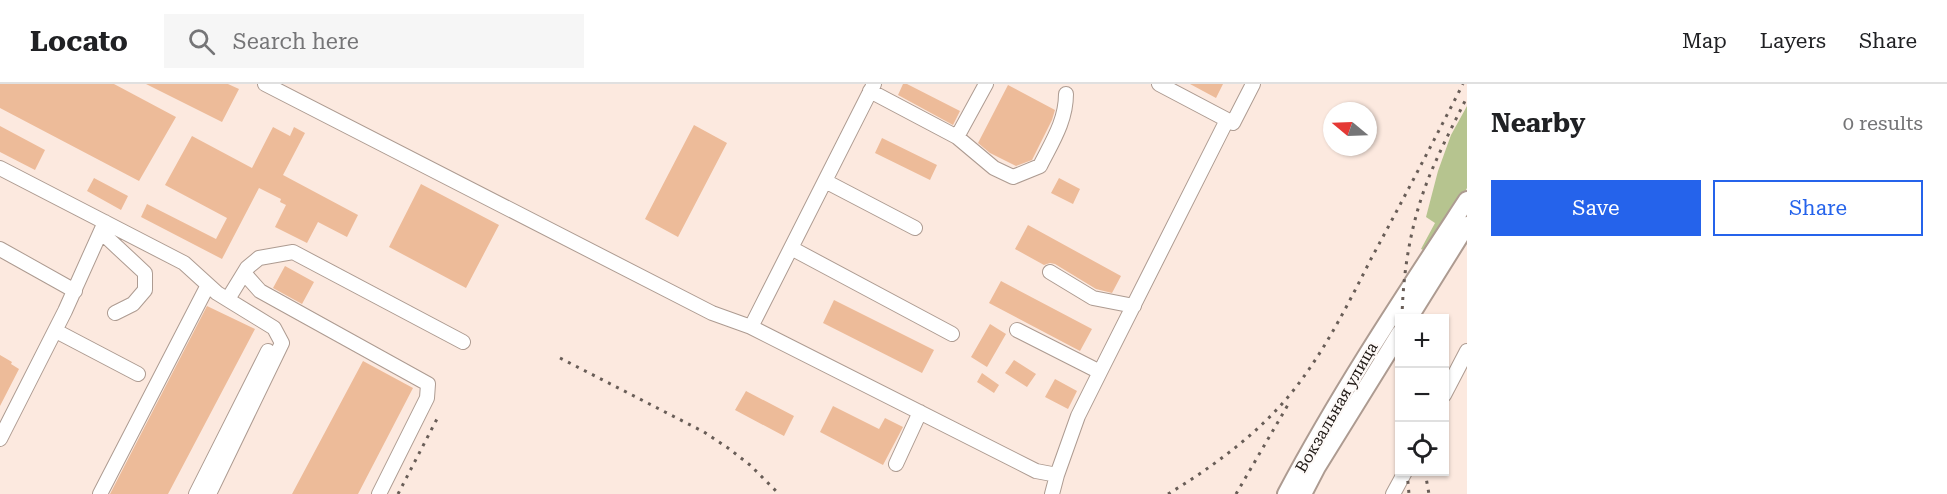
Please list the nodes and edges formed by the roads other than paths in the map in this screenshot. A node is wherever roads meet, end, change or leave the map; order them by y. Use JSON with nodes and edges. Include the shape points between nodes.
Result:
{"nodes":[{"id":1,"x":266,"y":84,"type":"edge"},
{"id":2,"x":986,"y":84,"type":"edge"},
{"id":3,"x":1159,"y":84,"type":"edge"},
{"id":4,"x":1253,"y":84,"type":"edge"},
{"id":5,"x":872,"y":88,"type":"edge"},
{"id":6,"x":1066,"y":94,"type":"dead end"},
{"id":7,"x":1227,"y":120,"type":"junction"},
{"id":8,"x":957,"y":137,"type":"junction"},
{"id":9,"x":0,"y":168,"type":"edge"},
{"id":10,"x":825,"y":181,"type":"junction"},
{"id":11,"x":1467,"y":200,"type":"edge"},
{"id":12,"x":1467,"y":225,"type":"edge"},
{"id":13,"x":103,"y":227,"type":"junction"},
{"id":14,"x":915,"y":228,"type":"dead end"},
{"id":15,"x":791,"y":248,"type":"junction"},
{"id":16,"x":0,"y":249,"type":"edge"},
{"id":17,"x":1050,"y":272,"type":"dead end"},
{"id":18,"x":244,"y":273,"type":"junction"},
{"id":19,"x":208,"y":285,"type":"junction"},
{"id":20,"x":75,"y":291,"type":"junction"},
{"id":21,"x":228,"y":299,"type":"junction"},
{"id":22,"x":1134,"y":306,"type":"junction"},
{"id":23,"x":114,"y":313,"type":"dead end"},
{"id":24,"x":1411,"y":314,"type":"edge"},
{"id":25,"x":751,"y":327,"type":"junction"},
{"id":26,"x":1017,"y":330,"type":"dead end"},
{"id":27,"x":56,"y":331,"type":"junction"},
{"id":28,"x":277,"y":333,"type":"junction"},
{"id":29,"x":952,"y":334,"type":"dead end"},
{"id":30,"x":1395,"y":341,"type":"edge"},
{"id":31,"x":464,"y":342,"type":"dead end"},
{"id":32,"x":1467,"y":351,"type":"edge"},
{"id":33,"x":1100,"y":372,"type":"junction"},
{"id":34,"x":138,"y":374,"type":"dead end"},
{"id":35,"x":1449,"y":385,"type":"edge"},
{"id":36,"x":920,"y":412,"type":"junction"},
{"id":37,"x":0,"y":439,"type":"edge"},
{"id":38,"x":896,"y":464,"type":"dead end"},
{"id":39,"x":1057,"y":475,"type":"junction"},
{"id":40,"x":1402,"y":476,"type":"edge"},
{"id":41,"x":100,"y":494,"type":"edge"},
{"id":42,"x":196,"y":494,"type":"edge"},
{"id":43,"x":209,"y":494,"type":"edge"},
{"id":44,"x":379,"y":494,"type":"edge"},
{"id":45,"x":1052,"y":494,"type":"edge"},
{"id":46,"x":1286,"y":494,"type":"edge"},
{"id":47,"x":1303,"y":494,"type":"edge"},
{"id":48,"x":1393,"y":494,"type":"edge"}],
"edges":[{"from":1,"to":25,"type":"lane","via":[[712,313]]},
{"from":2,"to":8,"type":"lane"},
{"from":3,"to":7,"type":"lane"},
{"from":4,"to":7,"type":"lane","via":[[1233,123]]},
{"from":5,"to":8,"type":"lane"},
{"from":5,"to":10,"type":"lane"},
{"from":6,"to":8,"type":"lane","via":[[1066,110],[1040,166],[1013,177],[994,168]]},
{"from":7,"to":22,"type":"lane"},
{"from":9,"to":13,"type":"lane"},
{"from":10,"to":14,"type":"lane"},
{"from":10,"to":15,"type":"lane"},
{"from":11,"to":46,"type":"main road","name":"Вокзальная улица","via":[[1353,375]]},
{"from":12,"to":24,"type":"main road"},
{"from":13,"to":19,"type":"lane","via":[[184,263]]},
{"from":13,"to":20,"type":"lane"},
{"from":13,"to":23,"type":"lane","via":[[145,273],[145,290],[133,304]]},
{"from":15,"to":25,"type":"lane"},
{"from":15,"to":29,"type":"lane"},
{"from":16,"to":20,"type":"lane"},
{"from":17,"to":22,"type":"lane","via":[[1093,298]]},
{"from":18,"to":21,"type":"lane"},
{"from":18,"to":31,"type":"lane","via":[[259,258],[293,252]]},
{"from":18,"to":44,"type":"lane","via":[[260,291],[428,384],[427,398]]},
{"from":19,"to":21,"type":"lane"},
{"from":19,"to":41,"type":"lane"},
{"from":20,"to":27,"type":"lane"},
{"from":21,"to":28,"type":"lane"},
{"from":22,"to":33,"type":"lane"},
{"from":25,"to":36,"type":"lane"},
{"from":26,"to":33,"type":"lane"},
{"from":27,"to":34,"type":"lane"},
{"from":27,"to":37,"type":"lane"},
{"from":28,"to":42,"type":"lane"},
{"from":28,"to":43,"type":"lane","via":[[282,343]]},
{"from":30,"to":47,"type":"main road"},
{"from":32,"to":35,"type":"lane"},
{"from":33,"to":39,"type":"lane","via":[[1078,416]]},
{"from":36,"to":38,"type":"lane"},
{"from":36,"to":39,"type":"lane","via":[[1036,471]]},
{"from":39,"to":45,"type":"lane"},
{"from":40,"to":48,"type":"lane"}]}
